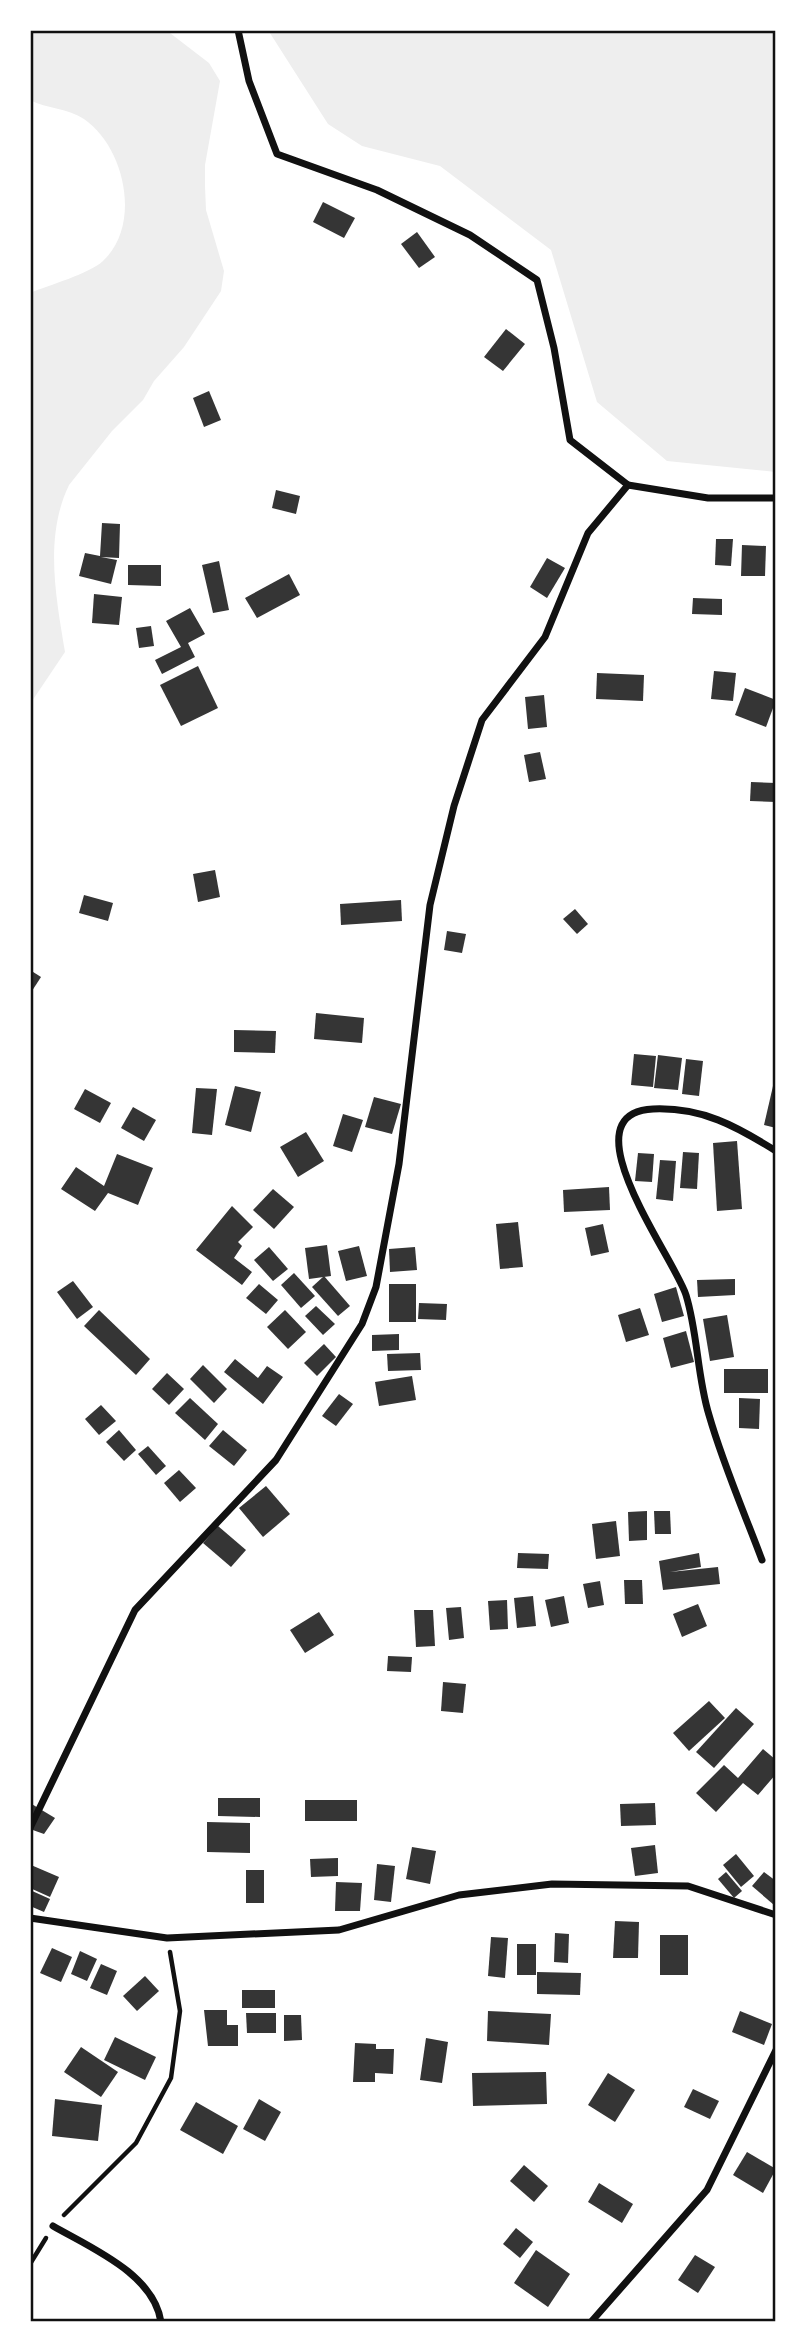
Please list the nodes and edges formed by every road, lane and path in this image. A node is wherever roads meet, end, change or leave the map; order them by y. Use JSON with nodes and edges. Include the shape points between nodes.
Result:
{"nodes":[{"id":1,"x":238,"y":30,"type":"edge"},
{"id":2,"x":628,"y":485,"type":"junction"},
{"id":3,"x":776,"y":498,"type":"edge"},
{"id":4,"x":776,"y":1151,"type":"edge"},
{"id":5,"x":762,"y":1560,"type":"dead end"},
{"id":6,"x":30,"y":1828,"type":"edge"},
{"id":7,"x":776,"y":1915,"type":"edge"},
{"id":8,"x":30,"y":1918,"type":"edge"},
{"id":9,"x":167,"y":1938,"type":"junction"},
{"id":10,"x":776,"y":2050,"type":"edge"},
{"id":11,"x":53,"y":2226,"type":"junction"},
{"id":12,"x":30,"y":2264,"type":"edge"},
{"id":13,"x":161,"y":2322,"type":"edge"},
{"id":14,"x":591,"y":2322,"type":"edge"}],
"edges":[{"from":1,"to":2,"type":"street","via":[[249,81],[277,154],[377,190],[470,235],[537,280],[570,440]]},
{"from":2,"to":3,"type":"street","via":[[708,498]]},
{"from":2,"to":6,"type":"street","via":[[588,533],[545,637],[482,720],[454,806],[430,905],[397,1177],[376,1287],[362,1325],[276,1460],[135,1610]]},
{"from":4,"to":5,"type":"street","via":[[728,1121],[673,1109],[642,1110],[625,1118],[618,1132],[618,1150],[628,1179],[685,1291],[708,1413]]},
{"from":7,"to":9,"type":"street","via":[[688,1886],[552,1884],[459,1895],[339,1930]]},
{"from":8,"to":9,"type":"street"},
{"from":9,"to":11,"type":"path","via":[[180,2011],[171,2078],[136,2143]]},
{"from":10,"to":14,"type":"street","via":[[707,2190]]},
{"from":11,"to":12,"type":"path"},
{"from":11,"to":13,"type":"street","via":[[141,2283],[159,2308]]}]}
